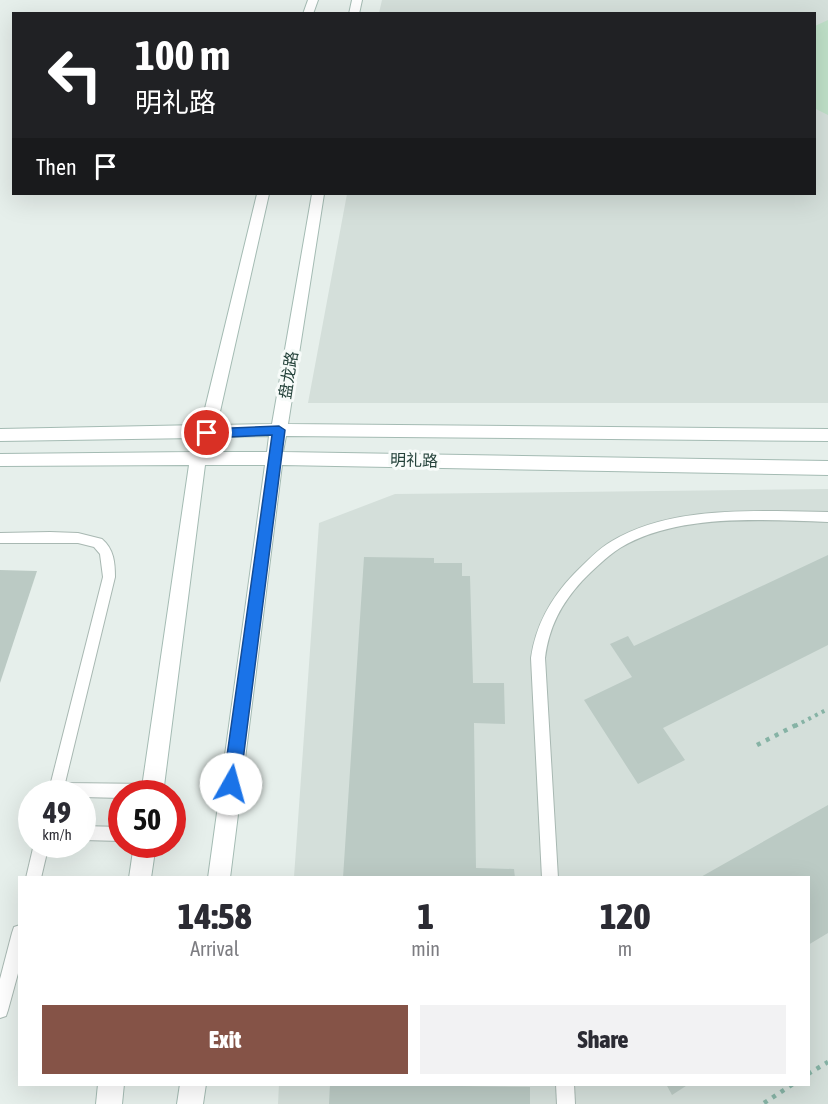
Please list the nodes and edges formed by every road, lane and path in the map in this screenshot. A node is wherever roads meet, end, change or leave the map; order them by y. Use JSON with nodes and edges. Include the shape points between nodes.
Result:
{"nodes":[{"id":1,"x":263,"y":195,"type":"edge"},
{"id":2,"x":318,"y":195,"type":"edge"},
{"id":3,"x":279,"y":430,"type":"junction"},
{"id":4,"x":207,"y":433,"type":"junction"},
{"id":5,"x":0,"y":435,"type":"edge"},
{"id":6,"x":828,"y":435,"type":"edge"},
{"id":7,"x":198,"y":458,"type":"junction"},
{"id":8,"x":274,"y":458,"type":"junction"},
{"id":9,"x":0,"y":460,"type":"edge"},
{"id":10,"x":828,"y":468,"type":"edge"},
{"id":11,"x":828,"y":516,"type":"edge"},
{"id":12,"x":0,"y":537,"type":"edge"},
{"id":13,"x":828,"y":710,"type":"edge"},
{"id":14,"x":757,"y":746,"type":"dead end"},
{"id":15,"x":58,"y":780,"type":"edge"},
{"id":16,"x":154,"y":780,"type":"edge"},
{"id":17,"x":38,"y":858,"type":"edge"},
{"id":18,"x":143,"y":858,"type":"edge"},
{"id":19,"x":34,"y":876,"type":"edge"},
{"id":20,"x":140,"y":876,"type":"edge"},
{"id":21,"x":219,"y":876,"type":"edge"},
{"id":22,"x":550,"y":876,"type":"edge"},
{"id":23,"x":18,"y":941,"type":"edge"},
{"id":24,"x":0,"y":1010,"type":"edge"},
{"id":25,"x":828,"y":1062,"type":"edge"},
{"id":26,"x":810,"y":1073,"type":"edge"},
{"id":27,"x":111,"y":1086,"type":"edge"},
{"id":28,"x":193,"y":1086,"type":"edge"},
{"id":29,"x":564,"y":1086,"type":"edge"},
{"id":30,"x":790,"y":1086,"type":"edge"},
{"id":31,"x":764,"y":1103,"type":"edge"},
{"id":32,"x":109,"y":1104,"type":"edge"},
{"id":33,"x":190,"y":1104,"type":"edge"},
{"id":34,"x":566,"y":1104,"type":"edge"}],
"edges":[{"from":1,"to":4,"type":"main road"},
{"from":2,"to":3,"type":"main road","name":"盘龙路"},
{"from":3,"to":4,"type":"main road","name":"明礼路"},
{"from":3,"to":6,"type":"main road","name":"明礼路"},
{"from":3,"to":8,"type":"main road","name":"盘龙路"},
{"from":4,"to":5,"type":"main road","name":"明礼路"},
{"from":4,"to":7,"type":"main road"},
{"from":7,"to":8,"type":"main road","name":"明礼路"},
{"from":7,"to":9,"type":"main road","name":"明礼路"},
{"from":7,"to":16,"type":"main road"},
{"from":8,"to":10,"type":"main road","name":"明礼路"},
{"from":8,"to":21,"type":"main road","name":"盘龙路"},
{"from":11,"to":22,"type":"lane","via":[[705,518],[647,530],[608,549],[553,606],[544,625],[538,658]]},
{"from":12,"to":15,"type":"lane","via":[[83,539],[106,551],[109,563],[109,577]]},
{"from":13,"to":14,"type":"path"},
{"from":17,"to":19,"type":"lane"},
{"from":18,"to":20,"type":"main road"},
{"from":23,"to":24,"type":"lane"},
{"from":25,"to":26,"type":"path"},
{"from":27,"to":32,"type":"main road"},
{"from":28,"to":33,"type":"main road"},
{"from":29,"to":34,"type":"lane"},
{"from":30,"to":31,"type":"path"}]}
